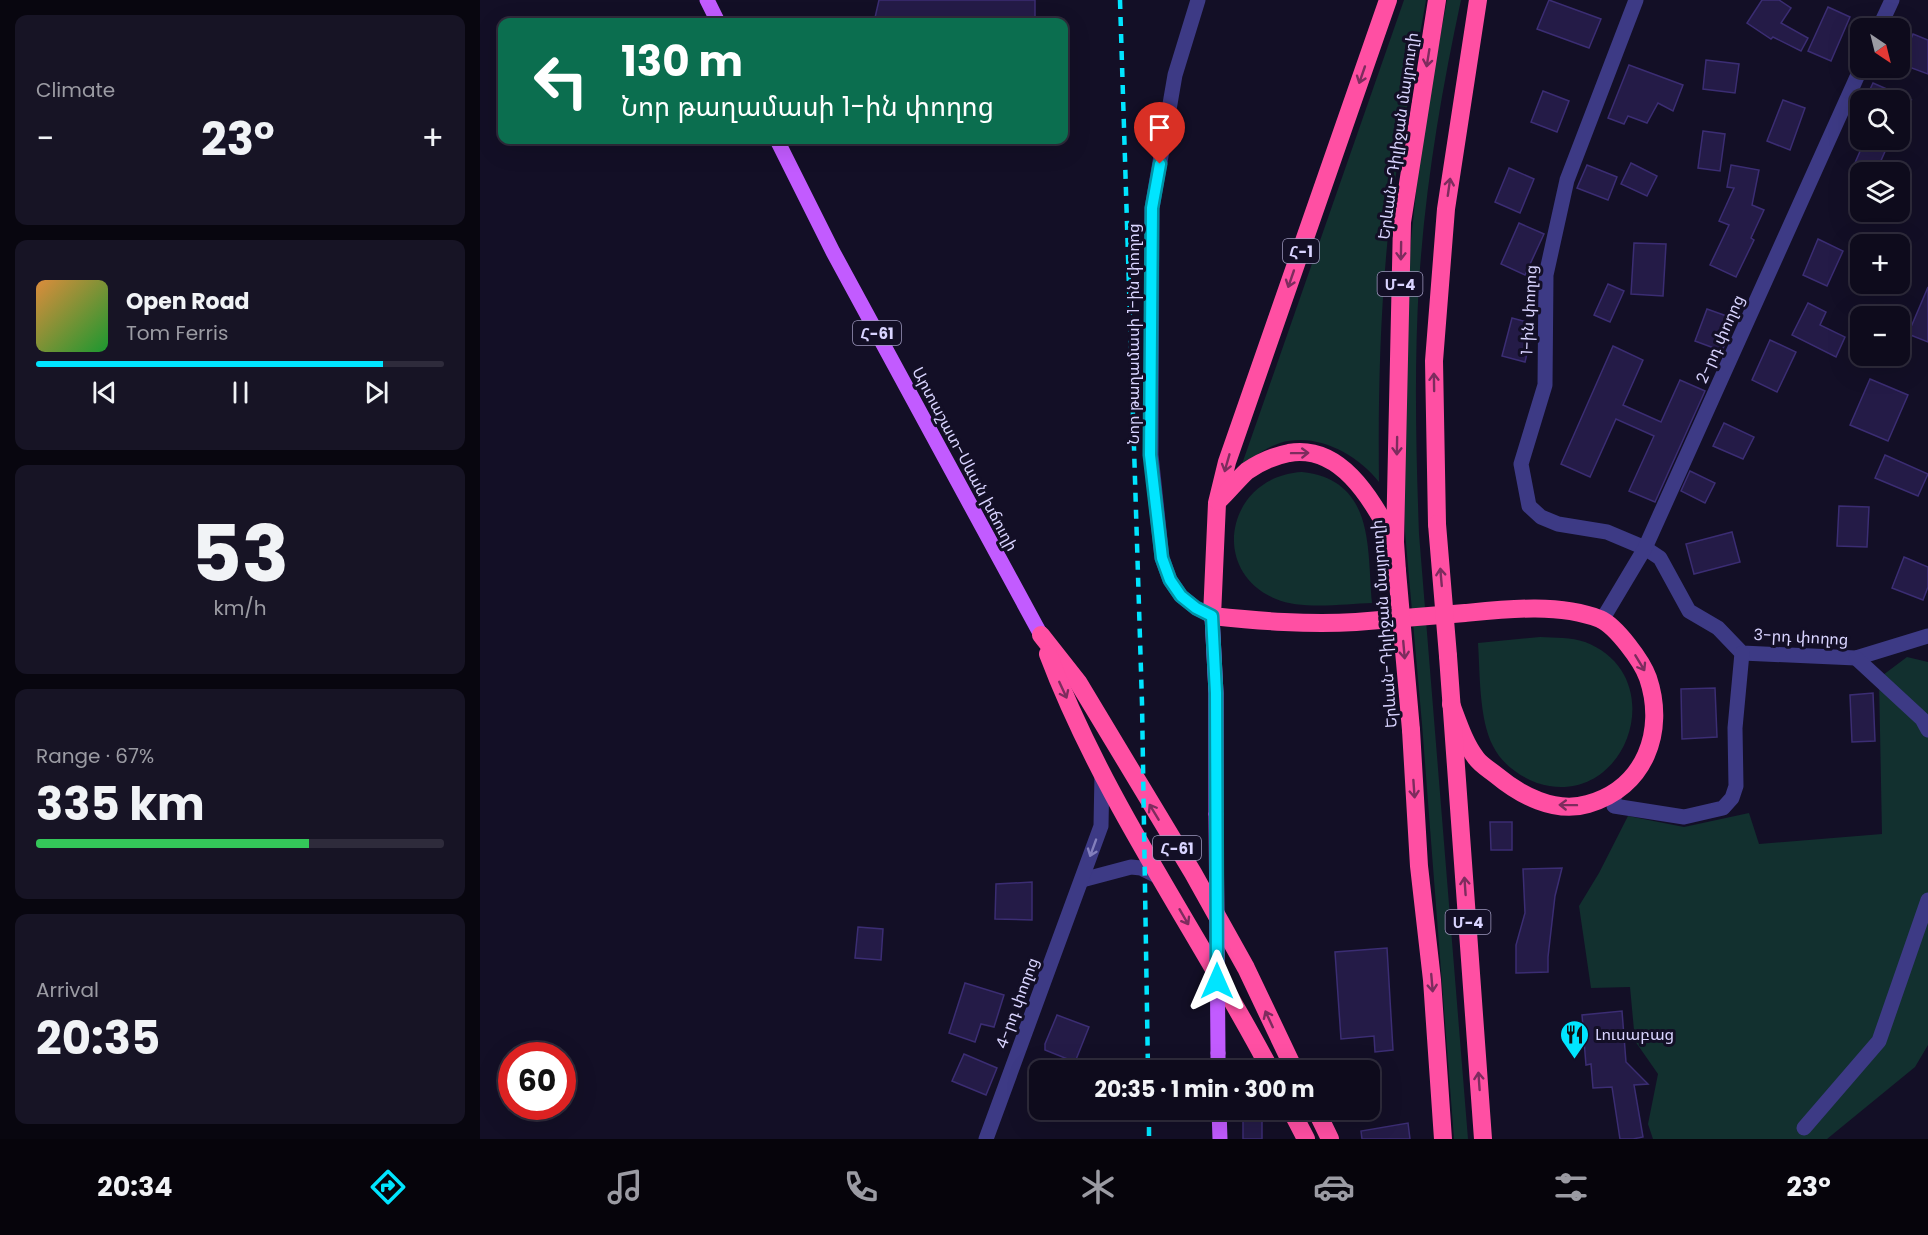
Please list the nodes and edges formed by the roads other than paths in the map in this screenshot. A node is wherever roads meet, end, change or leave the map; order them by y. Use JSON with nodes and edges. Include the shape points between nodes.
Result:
{"nodes":[{"id":1,"x":707,"y":0,"type":"edge"},
{"id":2,"x":1198,"y":0,"type":"edge"},
{"id":3,"x":1388,"y":0,"type":"edge"},
{"id":4,"x":1437,"y":0,"type":"edge"},
{"id":5,"x":1478,"y":0,"type":"edge"},
{"id":6,"x":1636,"y":0,"type":"edge"},
{"id":7,"x":1892,"y":0,"type":"edge"},
{"id":8,"x":716,"y":18,"type":"edge"},
{"id":9,"x":1884,"y":18,"type":"edge"},
{"id":10,"x":1857,"y":78,"type":"edge"},
{"id":11,"x":779,"y":144,"type":"edge"},
{"id":12,"x":1217,"y":503,"type":"junction"},
{"id":13,"x":1395,"y":542,"type":"junction"},
{"id":14,"x":1645,"y":548,"type":"junction"},
{"id":15,"x":1212,"y":616,"type":"junction"},
{"id":16,"x":1602,"y":620,"type":"junction"},
{"id":17,"x":1041,"y":635,"type":"junction"},
{"id":18,"x":1928,"y":636,"type":"edge"},
{"id":19,"x":1742,"y":652,"type":"junction"},
{"id":20,"x":1856,"y":658,"type":"junction"},
{"id":21,"x":1451,"y":704,"type":"junction"},
{"id":22,"x":1928,"y":730,"type":"edge"},
{"id":23,"x":1102,"y":773,"type":"junction"},
{"id":24,"x":1614,"y":792,"type":"junction"},
{"id":25,"x":1162,"y":878,"type":"junction"},
{"id":26,"x":1082,"y":880,"type":"junction"},
{"id":27,"x":1928,"y":900,"type":"edge"},
{"id":28,"x":1218,"y":1060,"type":"edge"},
{"id":29,"x":1265,"y":1060,"type":"edge"},
{"id":30,"x":1290,"y":1060,"type":"edge"},
{"id":31,"x":1219,"y":1120,"type":"edge"},
{"id":32,"x":1296,"y":1120,"type":"edge"},
{"id":33,"x":1321,"y":1120,"type":"edge"},
{"id":34,"x":1804,"y":1128,"type":"dead end"},
{"id":35,"x":986,"y":1139,"type":"edge"},
{"id":36,"x":1220,"y":1139,"type":"edge"},
{"id":37,"x":1306,"y":1139,"type":"edge"},
{"id":38,"x":1330,"y":1139,"type":"edge"},
{"id":39,"x":1443,"y":1139,"type":"edge"},
{"id":40,"x":1483,"y":1139,"type":"edge"}],
"edges":[{"from":1,"to":8,"type":"main road"},
{"from":2,"to":15,"type":"street","name":"Նոր թաղամասի 1-ին փողոց","via":[[1175,75],[1152,208],[1150,455],[1162,558],[1170,580],[1181,596]]},
{"from":3,"to":12,"type":"highway","number":"Հ-1","one_way":true,"via":[[1227,462]]},
{"from":4,"to":13,"type":"highway","name":"Երևան-Դիլիջան մայրուղի","number":"Մ-4","one_way":true,"via":[[1402,222]]},
{"from":21,"to":5,"type":"highway","number":"Մ-4","one_way":true,"bridge":true,"via":[[1437,524],[1434,361],[1446,209]]},
{"from":6,"to":14,"type":"street","name":"1-ին փողոց","via":[[1567,180],[1546,275],[1545,385],[1521,464],[1528,506],[1542,517],[1558,524],[1607,532]]},
{"from":7,"to":9,"type":"street"},
{"from":10,"to":14,"type":"street","name":"2-րդ փողոց"},
{"from":11,"to":17,"type":"main road","name":"Արտաշատ-Սևան խճուղի","number":"Հ-61","via":[[838,262]]},
{"from":12,"to":13,"type":"highway","one_way":true,"via":[[1247,471],[1274,456],[1302,451],[1322,456],[1344,469],[1362,488]]},
{"from":12,"to":15,"type":"highway","number":"Հ-1"},
{"from":13,"to":39,"type":"highway","name":"Երևան-Դիլիջան մայրուղի","number":"Մ-4","one_way":true,"bridge":true},
{"from":14,"to":16,"type":"street","name":"2-րդ փողոց"},
{"from":14,"to":19,"type":"street","name":"3-րդ փողոց","via":[[1660,558],[1689,611],[1718,628]]},
{"from":15,"to":16,"type":"highway","via":[[1279,623],[1354,622],[1539,609]]},
{"from":15,"to":28,"type":"main road","number":"Հ-1","bridge":true},
{"from":16,"to":24,"type":"highway","one_way":true,"via":[[1637,657],[1647,675],[1656,709],[1649,751],[1637,771]]},
{"from":17,"to":23,"type":"highway","number":"Հ-61","one_way":true},
{"from":30,"to":17,"type":"highway","number":"Հ-61","one_way":true,"via":[[1246,968],[1193,873],[1078,682]]},
{"from":18,"to":20,"type":"street","name":"3-րդ փողոց"},
{"from":19,"to":20,"type":"street","name":"3-րդ փողոց"},
{"from":19,"to":24,"type":"street","via":[[1735,729],[1736,786],[1723,808],[1684,817],[1614,806]]},
{"from":20,"to":22,"type":"street","via":[[1922,718]]},
{"from":24,"to":21,"type":"highway","one_way":true,"via":[[1587,805],[1563,806],[1535,800],[1512,788],[1477,760]]},
{"from":40,"to":21,"type":"highway","number":"Մ-4","one_way":true},
{"from":23,"to":25,"type":"highway","number":"Հ-61"},
{"from":23,"to":26,"type":"street","name":"4-րդ փողոց","one_way":true,"via":[[1101,826]]},
{"from":25,"to":26,"type":"street","via":[[1131,867]]},
{"from":25,"to":29,"type":"highway","number":"Հ-61","one_way":true},
{"from":26,"to":35,"type":"street","name":"4-րդ փողոց"},
{"from":27,"to":34,"type":"street","via":[[1879,1041]]},
{"from":31,"to":36,"type":"main road"},
{"from":32,"to":37,"type":"highway"},
{"from":33,"to":38,"type":"highway"}]}
